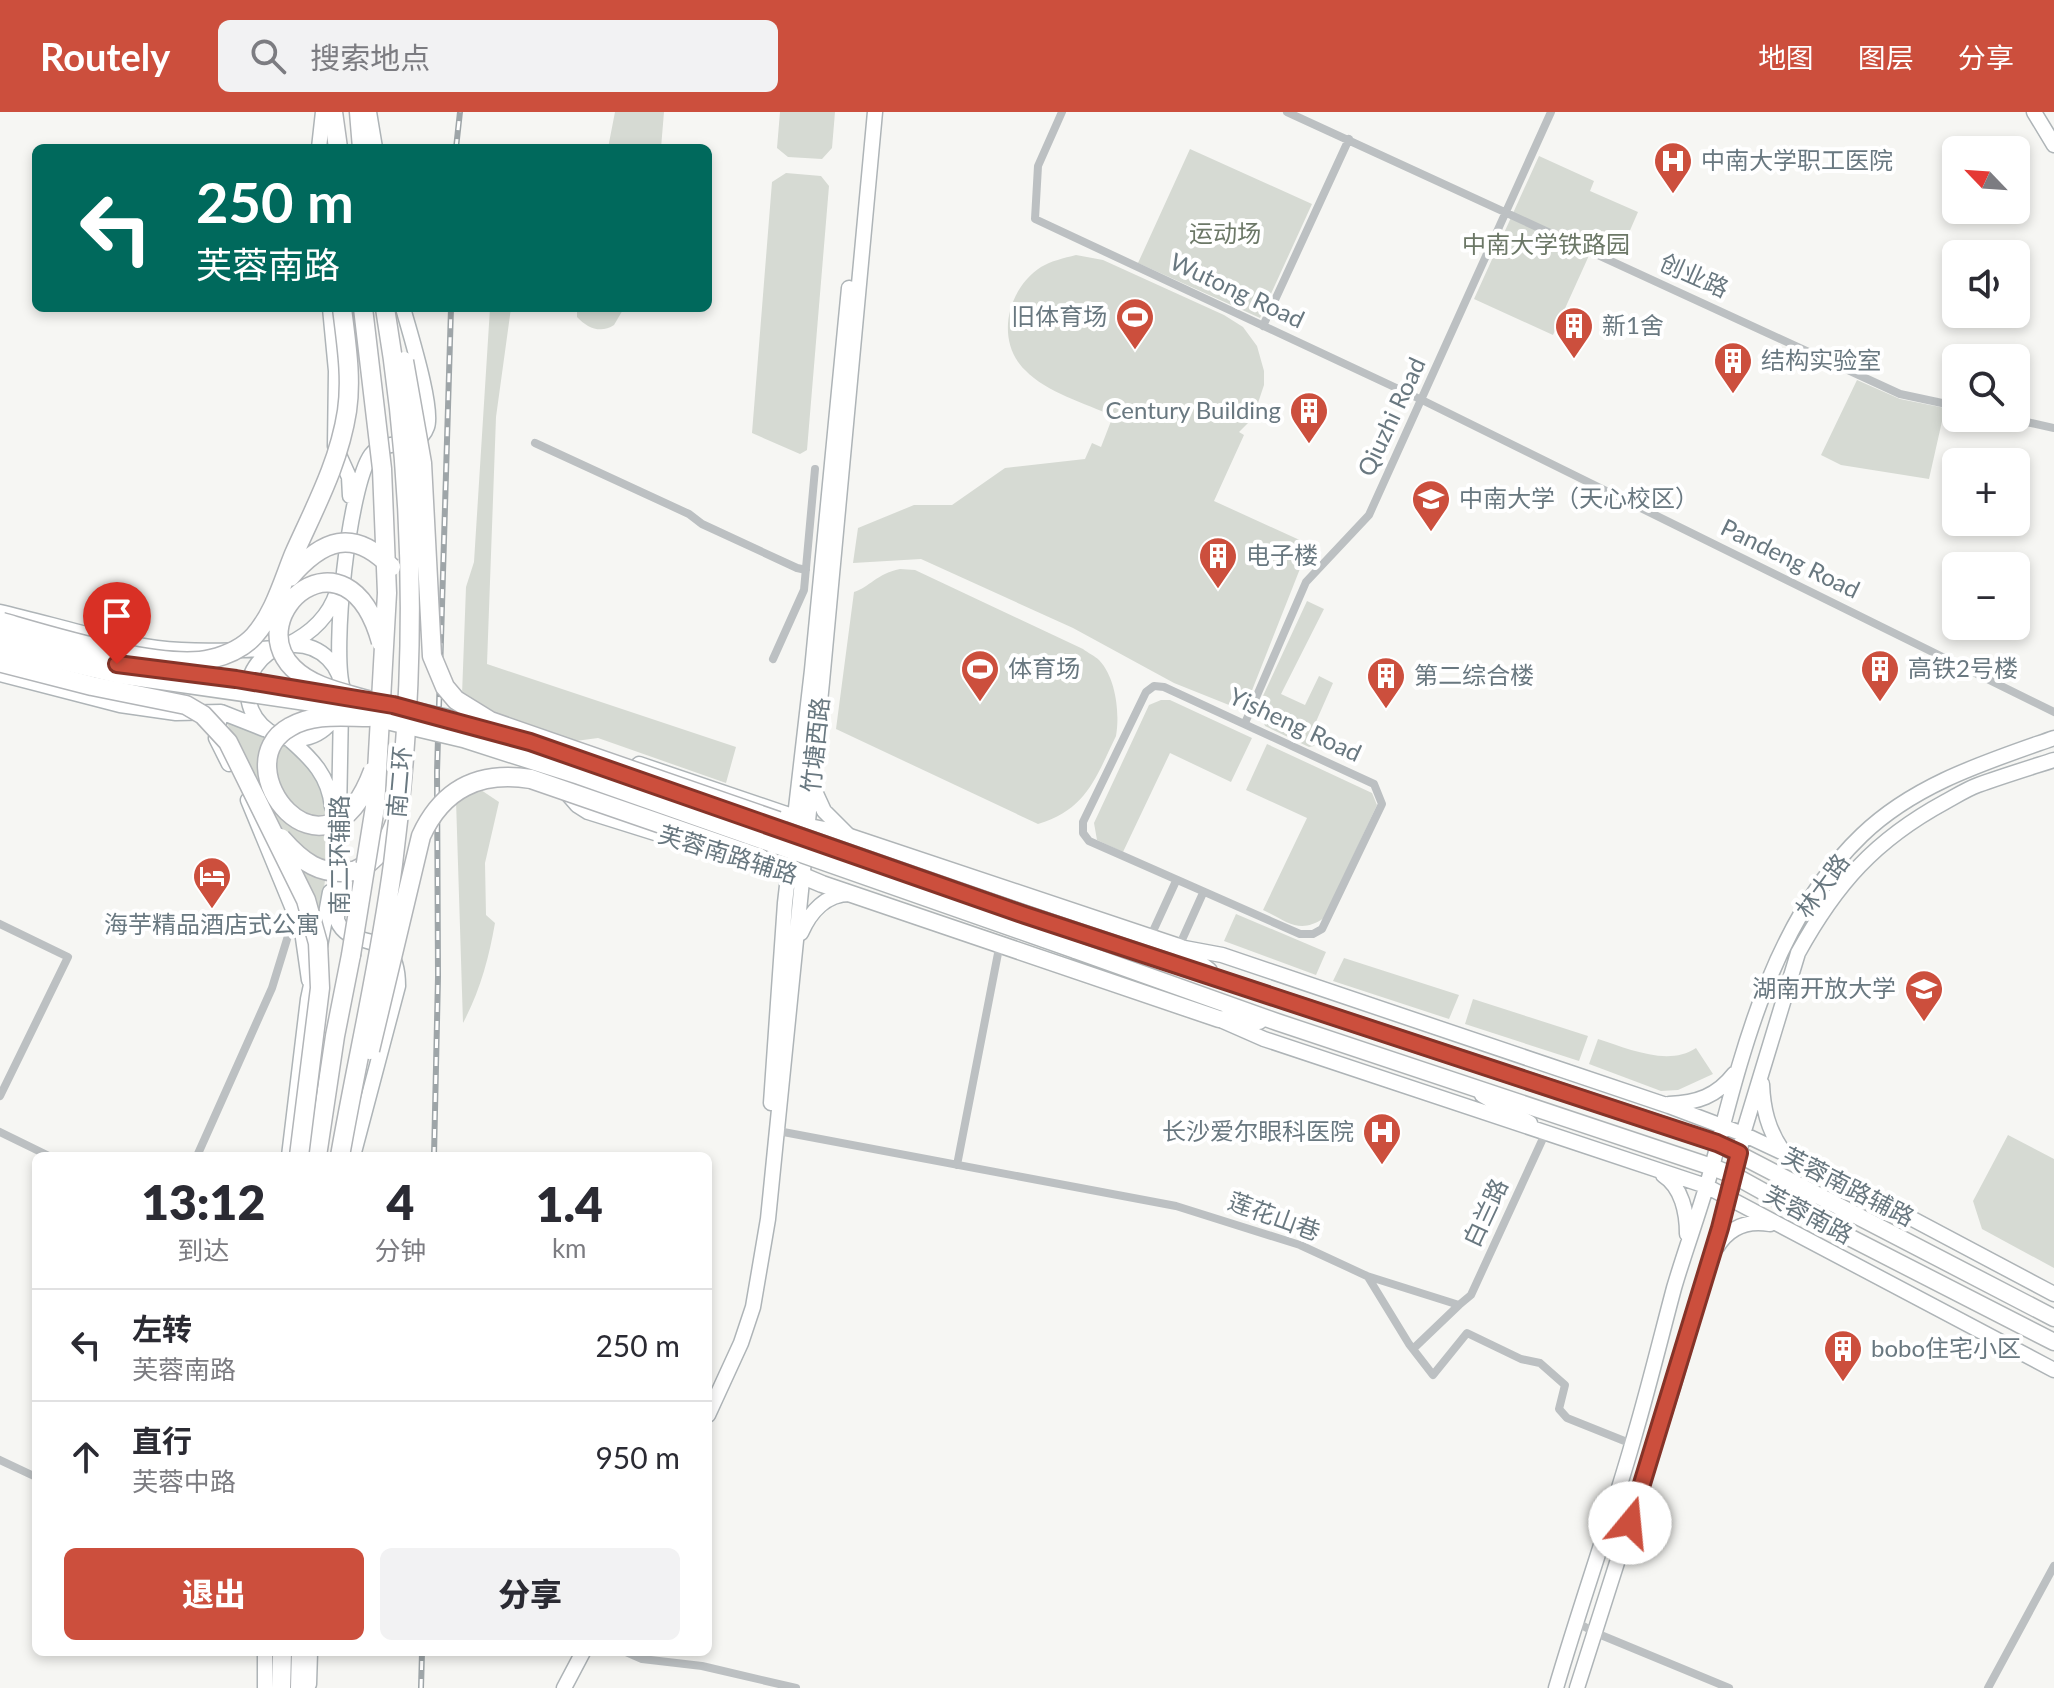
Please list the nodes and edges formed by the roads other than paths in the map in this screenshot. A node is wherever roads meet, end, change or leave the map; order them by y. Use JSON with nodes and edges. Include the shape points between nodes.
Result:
{"nodes":[{"id":1,"x":327,"y":112,"type":"edge"},
{"id":2,"x":866,"y":112,"type":"edge"},
{"id":3,"x":875,"y":112,"type":"edge"},
{"id":4,"x":1062,"y":112,"type":"edge"},
{"id":5,"x":1287,"y":112,"type":"edge"},
{"id":6,"x":1551,"y":112,"type":"edge"},
{"id":7,"x":2034,"y":112,"type":"edge"},
{"id":8,"x":366,"y":115,"type":"edge"},
{"id":9,"x":1349,"y":139,"type":"junction"},
{"id":10,"x":319,"y":144,"type":"edge"},
{"id":11,"x":331,"y":144,"type":"edge"},
{"id":12,"x":337,"y":144,"type":"edge"},
{"id":13,"x":362,"y":144,"type":"edge"},
{"id":14,"x":374,"y":144,"type":"edge"},
{"id":15,"x":2054,"y":145,"type":"edge"},
{"id":16,"x":1507,"y":214,"type":"junction"},
{"id":17,"x":330,"y":312,"type":"edge"},
{"id":18,"x":342,"y":312,"type":"edge"},
{"id":19,"x":364,"y":312,"type":"edge"},
{"id":20,"x":388,"y":312,"type":"edge"},
{"id":21,"x":389,"y":312,"type":"edge"},
{"id":22,"x":404,"y":312,"type":"edge"},
{"id":23,"x":1263,"y":326,"type":"junction"},
{"id":24,"x":1422,"y":400,"type":"junction"},
{"id":25,"x":1942,"y":403,"type":"edge"},
{"id":26,"x":2030,"y":423,"type":"edge"},
{"id":27,"x":2054,"y":428,"type":"edge"},
{"id":28,"x":535,"y":443,"type":"dead end"},
{"id":29,"x":815,"y":469,"type":"dead end"},
{"id":30,"x":806,"y":570,"type":"junction"},
{"id":31,"x":275,"y":600,"type":"junction"},
{"id":32,"x":409,"y":619,"type":"junction"},
{"id":33,"x":1,"y":622,"type":"edge"},
{"id":34,"x":282,"y":647,"type":"junction"},
{"id":35,"x":180,"y":650,"type":"junction"},
{"id":36,"x":773,"y":659,"type":"dead end"},
{"id":37,"x":0,"y":661,"type":"edge"},
{"id":38,"x":384,"y":661,"type":"junction"},
{"id":39,"x":343,"y":688,"type":"junction"},
{"id":40,"x":366,"y":708,"type":"junction"},
{"id":41,"x":221,"y":712,"type":"junction"},
{"id":42,"x":339,"y":712,"type":"junction"},
{"id":43,"x":2054,"y":712,"type":"edge"},
{"id":44,"x":176,"y":713,"type":"junction"},
{"id":45,"x":1245,"y":723,"type":"junction"},
{"id":46,"x":268,"y":731,"type":"junction"},
{"id":47,"x":2054,"y":738,"type":"edge"},
{"id":48,"x":289,"y":739,"type":"junction"},
{"id":49,"x":378,"y":753,"type":"junction"},
{"id":50,"x":553,"y":755,"type":"junction"},
{"id":51,"x":536,"y":756,"type":"junction"},
{"id":52,"x":2054,"y":760,"type":"edge"},
{"id":53,"x":805,"y":780,"type":"junction"},
{"id":54,"x":397,"y":816,"type":"junction"},
{"id":55,"x":265,"y":817,"type":"junction"},
{"id":56,"x":796,"y":823,"type":"junction"},
{"id":57,"x":858,"y":839,"type":"junction"},
{"id":58,"x":760,"y":858,"type":"joint"},
{"id":59,"x":793,"y":871,"type":"junction"},
{"id":60,"x":1176,"y":881,"type":"junction"},
{"id":61,"x":1203,"y":893,"type":"junction"},
{"id":62,"x":852,"y":894,"type":"junction"},
{"id":63,"x":0,"y":924,"type":"edge"},
{"id":64,"x":302,"y":931,"type":"junction"},
{"id":65,"x":1150,"y":937,"type":"junction"},
{"id":66,"x":1000,"y":943,"type":"junction"},
{"id":67,"x":797,"y":945,"type":"junction"},
{"id":68,"x":1179,"y":947,"type":"junction"},
{"id":69,"x":1143,"y":953,"type":"junction"},
{"id":70,"x":1172,"y":962,"type":"junction"},
{"id":71,"x":1216,"y":977,"type":"junction"},
{"id":72,"x":308,"y":999,"type":"junction"},
{"id":73,"x":1219,"y":1019,"type":"junction"},
{"id":74,"x":1277,"y":1022,"type":"junction"},
{"id":75,"x":1741,"y":1064,"type":"junction"},
{"id":76,"x":1762,"y":1070,"type":"junction"},
{"id":77,"x":1461,"y":1083,"type":"junction"},
{"id":78,"x":0,"y":1096,"type":"edge"},
{"id":79,"x":1665,"y":1105,"type":"junction"},
{"id":80,"x":1721,"y":1125,"type":"junction"},
{"id":81,"x":778,"y":1131,"type":"junction"},
{"id":82,"x":0,"y":1132,"type":"edge"},
{"id":83,"x":1743,"y":1134,"type":"junction"},
{"id":84,"x":1551,"y":1136,"type":"junction"},
{"id":85,"x":1717,"y":1143,"type":"junction"},
{"id":86,"x":41,"y":1152,"type":"edge"},
{"id":87,"x":199,"y":1152,"type":"edge"},
{"id":88,"x":289,"y":1152,"type":"edge"},
{"id":89,"x":300,"y":1152,"type":"edge"},
{"id":90,"x":318,"y":1152,"type":"edge"},
{"id":91,"x":345,"y":1152,"type":"edge"},
{"id":92,"x":346,"y":1152,"type":"edge"},
{"id":93,"x":346,"y":1152,"type":"edge"},
{"id":94,"x":1739,"y":1153,"type":"junction"},
{"id":95,"x":1785,"y":1154,"type":"junction"},
{"id":96,"x":957,"y":1165,"type":"junction"},
{"id":97,"x":1712,"y":1167,"type":"junction"},
{"id":98,"x":1652,"y":1169,"type":"junction"},
{"id":99,"x":1735,"y":1176,"type":"junction"},
{"id":100,"x":1706,"y":1186,"type":"junction"},
{"id":101,"x":1729,"y":1198,"type":"junction"},
{"id":102,"x":1781,"y":1226,"type":"junction"},
{"id":103,"x":1688,"y":1245,"type":"junction"},
{"id":104,"x":1711,"y":1257,"type":"junction"},
{"id":105,"x":1367,"y":1276,"type":"junction"},
{"id":106,"x":2054,"y":1294,"type":"edge"},
{"id":107,"x":1459,"y":1305,"type":"junction"},
{"id":108,"x":2054,"y":1318,"type":"edge"},
{"id":109,"x":2054,"y":1342,"type":"edge"},
{"id":110,"x":1413,"y":1349,"type":"junction"},
{"id":111,"x":2054,"y":1370,"type":"edge"},
{"id":112,"x":712,"y":1391,"type":"edge"},
{"id":113,"x":712,"y":1406,"type":"edge"},
{"id":114,"x":1632,"y":1444,"type":"junction"},
{"id":115,"x":0,"y":1460,"type":"edge"},
{"id":116,"x":32,"y":1475,"type":"edge"},
{"id":117,"x":2054,"y":1566,"type":"edge"},
{"id":118,"x":1575,"y":1622,"type":"junction"},
{"id":119,"x":1596,"y":1633,"type":"junction"},
{"id":120,"x":265,"y":1656,"type":"edge"},
{"id":121,"x":282,"y":1656,"type":"edge"},
{"id":122,"x":301,"y":1656,"type":"edge"},
{"id":123,"x":310,"y":1656,"type":"edge"},
{"id":124,"x":581,"y":1656,"type":"edge"},
{"id":125,"x":590,"y":1656,"type":"edge"},
{"id":126,"x":635,"y":1656,"type":"edge"},
{"id":127,"x":265,"y":1688,"type":"edge"},
{"id":128,"x":281,"y":1688,"type":"edge"},
{"id":129,"x":300,"y":1688,"type":"edge"},
{"id":130,"x":309,"y":1688,"type":"edge"},
{"id":131,"x":564,"y":1688,"type":"edge"},
{"id":132,"x":574,"y":1688,"type":"edge"},
{"id":133,"x":796,"y":1688,"type":"edge"},
{"id":134,"x":1556,"y":1688,"type":"edge"},
{"id":135,"x":1577,"y":1688,"type":"edge"},
{"id":136,"x":1729,"y":1688,"type":"edge"},
{"id":137,"x":1988,"y":1688,"type":"edge"}],
"edges":[{"from":1,"to":10,"type":"street"},
{"from":1,"to":11,"type":"highway"},
{"from":1,"to":12,"type":"highway"},
{"from":2,"to":53,"type":"street","name":"竹塘西路"},
{"from":3,"to":53,"type":"street","name":"竹塘西路"},
{"from":4,"to":23,"type":"street","name":"Wutong Road","via":[[1038,166],[1035,219]]},
{"from":5,"to":9,"type":"street","name":"创业路"},
{"from":6,"to":16,"type":"street","name":"Qiuzhi Road"},
{"from":7,"to":15,"type":"street"},
{"from":8,"to":13,"type":"highway"},
{"from":8,"to":14,"type":"street"},
{"from":9,"to":16,"type":"street","name":"创业路"},
{"from":9,"to":23,"type":"street"},
{"from":16,"to":24,"type":"street","name":"Qiuzhi Road"},
{"from":16,"to":25,"type":"street","name":"创业路","via":[[1900,394]]},
{"from":17,"to":34,"type":"street","via":[[335,446],[349,477],[349,505],[334,601],[320,621]]},
{"from":18,"to":31,"type":"highway","bridge":true,"via":[[348,374],[342,439]]},
{"from":19,"to":38,"type":"highway","name":"南二环","bridge":true,"via":[[384,508]]},
{"from":20,"to":32,"type":"highway","name":"南二环","bridge":true,"via":[[407,478]]},
{"from":21,"to":56,"type":"highway","bridge":true,"via":[[405,365],[422,463],[430,637],[445,687],[490,721]]},
{"from":22,"to":39,"type":"street","via":[[428,425],[415,441],[374,451],[363,471],[341,610]]},
{"from":23,"to":24,"type":"street","name":"Wutong Road"},
{"from":24,"to":43,"type":"street","name":"Pandeng Road"},
{"from":24,"to":45,"type":"street","name":"Qiuzhi Road","via":[[1369,515],[1306,582]]},
{"from":26,"to":27,"type":"street"},
{"from":28,"to":30,"type":"street"},
{"from":29,"to":30,"type":"street"},
{"from":30,"to":36,"type":"street","via":[[804,590]]},
{"from":31,"to":32,"type":"highway","bridge":true,"via":[[313,553],[332,544],[358,544],[393,569]]},
{"from":31,"to":33,"type":"highway","bridge":true,"via":[[244,645],[209,660],[121,652]]},
{"from":32,"to":54,"type":"highway","name":"南二环","bridge":true},
{"from":33,"to":35,"type":"street"},
{"from":33,"to":40,"type":"main road","bridge":true,"via":[[117,664]]},
{"from":34,"to":35,"type":"street"},
{"from":34,"to":39,"type":"street","via":[[320,651],[336,667]]},
{"from":34,"to":46,"type":"street","via":[[264,656],[249,680],[251,709]]},
{"from":35,"to":44,"type":"street","via":[[196,658],[201,671],[193,704]]},
{"from":37,"to":40,"type":"main road","bridge":true},
{"from":37,"to":44,"type":"street","via":[[120,705]]},
{"from":37,"to":55,"type":"highway","bridge":true,"via":[[167,699],[203,715],[228,742]]},
{"from":38,"to":40,"type":"highway","bridge":true,"via":[[371,613],[355,591],[317,583],[288,604],[280,644],[291,666]]},
{"from":38,"to":49,"type":"highway","name":"南二环","bridge":true},
{"from":39,"to":40,"type":"street"},
{"from":39,"to":42,"type":"street"},
{"from":40,"to":42,"type":"street"},
{"from":40,"to":49,"type":"highway","bridge":true,"via":[[290,726],[273,741],[270,784],[295,819],[326,824],[356,807]]},
{"from":40,"to":69,"type":"main road","name":"芙蓉南路","bridge":true,"via":[[444,717],[572,756]]},
{"from":40,"to":74,"type":"main road","name":"芙蓉南路","bridge":true,"via":[[535,761]]},
{"from":41,"to":44,"type":"street"},
{"from":41,"to":46,"type":"street"},
{"from":41,"to":64,"type":"street","via":[[216,738]]},
{"from":42,"to":48,"type":"street","via":[[314,735]]},
{"from":42,"to":92,"type":"street","name":"南二环辅路","via":[[337,920],[346,933],[385,947],[398,972]]},
{"from":45,"to":60,"type":"street","name":"Yisheng Road","via":[[1154,686],[1146,692],[1083,822],[1089,841]]},
{"from":45,"to":61,"type":"street","name":"Yisheng Road","via":[[1374,784],[1382,804],[1322,929],[1313,934],[1300,934]]},
{"from":46,"to":48,"type":"street"},
{"from":47,"to":75,"type":"street","name":"林大路","via":[[1945,778],[1862,835],[1830,872],[1782,948]]},
{"from":48,"to":72,"type":"street","name":"南二环辅路","via":[[323,774],[332,804],[330,889]]},
{"from":49,"to":90,"type":"highway","name":"南二环","bridge":true,"via":[[371,842]]},
{"from":50,"to":51,"type":"street","name":"芙蓉南路辅路","via":[[471,733]]},
{"from":50,"to":56,"type":"street","name":"芙蓉南路辅路","via":[[762,827]]},
{"from":50,"to":56,"type":"street","name":"芙蓉南路辅路","via":[[601,751]]},
{"from":51,"to":59,"type":"street","name":"芙蓉南路辅路","via":[[760,834]]},
{"from":51,"to":59,"type":"street","name":"芙蓉南路辅路","via":[[588,812]]},
{"from":52,"to":76,"type":"street","via":[[1975,786],[1912,820],[1866,858],[1798,953]]},
{"from":53,"to":56,"type":"street","name":"竹塘西路"},
{"from":53,"to":57,"type":"street","via":[[830,819]]},
{"from":54,"to":55,"type":"highway","bridge":true,"via":[[374,859],[353,871],[333,873],[309,865]]},
{"from":54,"to":91,"type":"highway","name":"南二环","bridge":true},
{"from":55,"to":89,"type":"highway","bridge":true,"via":[[306,900],[318,943],[320,988]]},
{"from":56,"to":57,"type":"main road"},
{"from":56,"to":59,"type":"street","name":"竹塘西路"},
{"from":57,"to":65,"type":"main road"},
{"from":58,"to":59,"type":"main road"},
{"from":58,"to":93,"type":"highway","bridge":true,"via":[[531,779],[496,777],[451,795],[429,818],[421,836]]},
{"from":59,"to":62,"type":"main road"},
{"from":59,"to":67,"type":"street","name":"竹塘西路"},
{"from":59,"to":112,"type":"street","name":"竹塘西路","via":[[785,903],[773,1088],[752,1270],[731,1348]]},
{"from":60,"to":61,"type":"street","name":"Yisheng Road"},
{"from":60,"to":65,"type":"street"},
{"from":61,"to":68,"type":"street"},
{"from":62,"to":66,"type":"main road"},
{"from":62,"to":67,"type":"street","via":[[835,896],[815,910]]},
{"from":63,"to":78,"type":"street","via":[[68,957]]},
{"from":64,"to":72,"type":"street"},
{"from":64,"to":87,"type":"street","via":[[288,936],[272,988]]},
{"from":65,"to":68,"type":"main road"},
{"from":65,"to":69,"type":"street"},
{"from":66,"to":73,"type":"main road"},
{"from":66,"to":96,"type":"street"},
{"from":67,"to":81,"type":"street","name":"竹塘西路"},
{"from":68,"to":70,"type":"street"},
{"from":68,"to":71,"type":"main road"},
{"from":68,"to":79,"type":"street","name":"芙蓉南路辅路","via":[[1222,955]]},
{"from":69,"to":70,"type":"main road","name":"芙蓉南路"},
{"from":70,"to":71,"type":"main road","name":"芙蓉南路"},
{"from":71,"to":85,"type":"main road","name":"芙蓉南路"},
{"from":72,"to":88,"type":"street","name":"南二环辅路"},
{"from":73,"to":74,"type":"main road"},
{"from":73,"to":84,"type":"street"},
{"from":74,"to":77,"type":"main road","name":"芙蓉南路"},
{"from":75,"to":79,"type":"street","via":[[1723,1087],[1702,1100]]},
{"from":75,"to":80,"type":"street","name":"林大路"},
{"from":76,"to":83,"type":"street"},
{"from":76,"to":95,"type":"street","via":[[1763,1106],[1771,1134]]},
{"from":77,"to":84,"type":"street"},
{"from":77,"to":97,"type":"main road","name":"芙蓉南路"},
{"from":79,"to":80,"type":"street","name":"芙蓉南路辅路"},
{"from":80,"to":83,"type":"street","name":"芙蓉南路辅路"},
{"from":80,"to":85,"type":"street","name":"林大路"},
{"from":81,"to":96,"type":"street","name":"莲花山巷"},
{"from":81,"to":113,"type":"street","name":"竹塘西路","via":[[753,1307]]},
{"from":82,"to":86,"type":"street"},
{"from":83,"to":94,"type":"street"},
{"from":83,"to":95,"type":"street","name":"芙蓉南路辅路"},
{"from":84,"to":98,"type":"street"},
{"from":84,"to":107,"type":"street","name":"白兰路","via":[[1471,1295]]},
{"from":85,"to":94,"type":"main road","name":"芙蓉南路"},
{"from":85,"to":97,"type":"street","name":"林大路"},
{"from":94,"to":99,"type":"street"},
{"from":94,"to":108,"type":"main road","name":"芙蓉南路"},
{"from":95,"to":106,"type":"street","name":"芙蓉南路辅路"},
{"from":96,"to":105,"type":"street","name":"莲花山巷","via":[[1217,1217],[1300,1245]]},
{"from":97,"to":99,"type":"main road","name":"芙蓉南路"},
{"from":97,"to":100,"type":"street","name":"林大路"},
{"from":98,"to":100,"type":"street"},
{"from":98,"to":103,"type":"street","via":[[1671,1180],[1681,1196]]},
{"from":99,"to":101,"type":"street"},
{"from":99,"to":109,"type":"main road","name":"芙蓉南路"},
{"from":100,"to":101,"type":"street"},
{"from":100,"to":103,"type":"street","name":"林大路"},
{"from":101,"to":102,"type":"street"},
{"from":101,"to":104,"type":"street"},
{"from":102,"to":104,"type":"street","via":[[1738,1226],[1724,1235]]},
{"from":102,"to":111,"type":"street"},
{"from":103,"to":114,"type":"street","name":"林大路"},
{"from":104,"to":119,"type":"street"},
{"from":105,"to":107,"type":"street","name":"莲花山巷"},
{"from":105,"to":110,"type":"street"},
{"from":107,"to":110,"type":"street","name":"白兰路"},
{"from":110,"to":114,"type":"street","via":[[1433,1375],[1467,1333],[1540,1363],[1565,1385],[1559,1409],[1567,1418]]},
{"from":114,"to":118,"type":"street","name":"林大路"},
{"from":115,"to":116,"type":"street"},
{"from":117,"to":137,"type":"street"},
{"from":118,"to":119,"type":"street"},
{"from":118,"to":134,"type":"street","name":"林大路"},
{"from":119,"to":135,"type":"street"},
{"from":119,"to":136,"type":"street"},
{"from":120,"to":127,"type":"street"},
{"from":121,"to":128,"type":"highway"},
{"from":122,"to":129,"type":"highway"},
{"from":123,"to":130,"type":"street"},
{"from":124,"to":131,"type":"street"},
{"from":125,"to":132,"type":"street"},
{"from":126,"to":133,"type":"street"}]}
